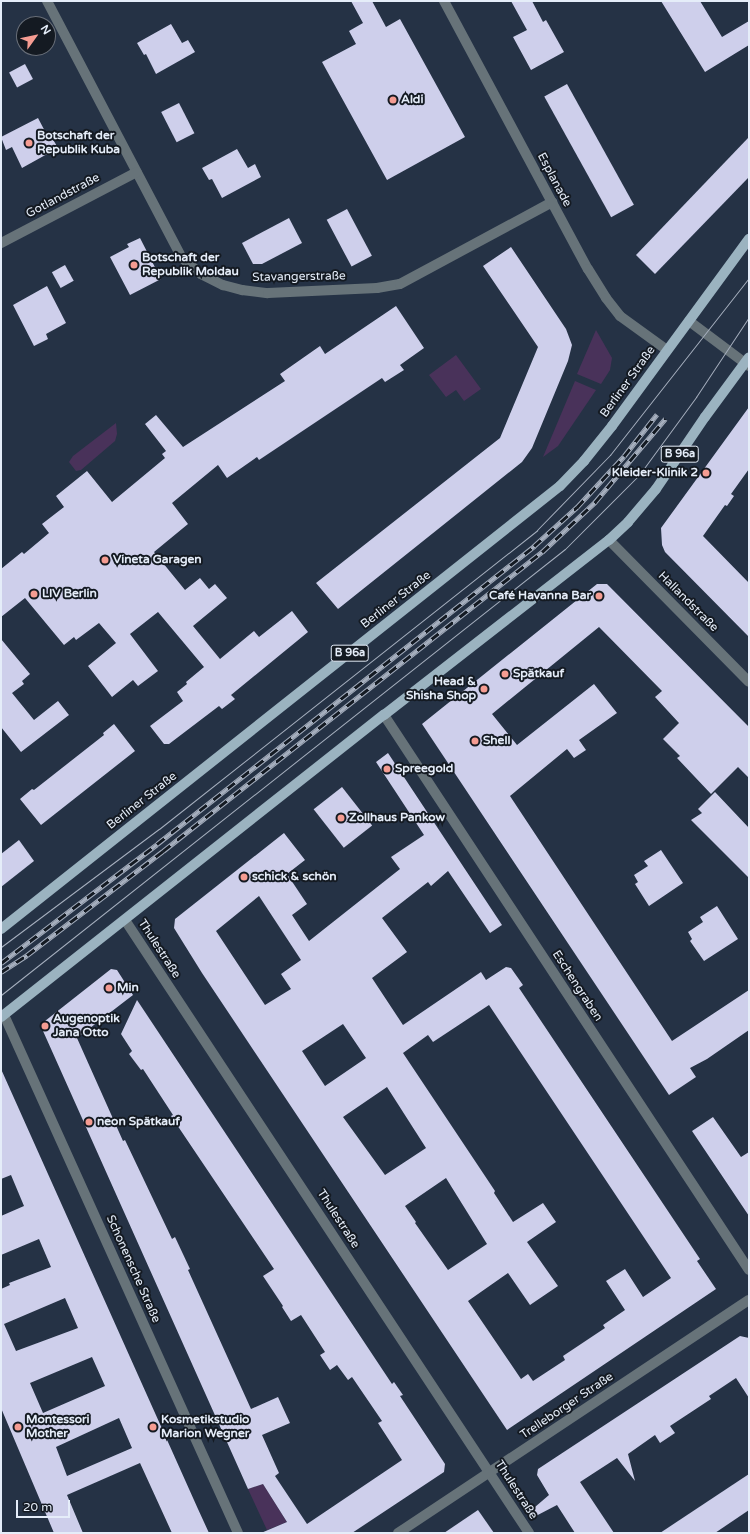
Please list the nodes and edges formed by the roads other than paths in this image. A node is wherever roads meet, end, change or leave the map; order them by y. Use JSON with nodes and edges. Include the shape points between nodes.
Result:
{"nodes":[{"id":1,"x":47,"y":1,"type":"edge"},
{"id":2,"x":444,"y":1,"type":"edge"},
{"id":3,"x":137,"y":172,"type":"junction"},
{"id":4,"x":552,"y":202,"type":"junction"},
{"id":5,"x":749,"y":239,"type":"edge"},
{"id":6,"x":1,"y":243,"type":"edge"},
{"id":7,"x":689,"y":321,"type":"junction"},
{"id":8,"x":667,"y":350,"type":"junction"},
{"id":9,"x":748,"y":362,"type":"edge"},
{"id":10,"x":610,"y":540,"type":"junction"},
{"id":11,"x":749,"y":682,"type":"edge"},
{"id":12,"x":384,"y":715,"type":"junction"},
{"id":13,"x":124,"y":920,"type":"junction"},
{"id":14,"x":2,"y":928,"type":"edge"},
{"id":15,"x":2,"y":1016,"type":"edge"},
{"id":16,"x":749,"y":1270,"type":"edge"},
{"id":17,"x":749,"y":1300,"type":"edge"},
{"id":18,"x":489,"y":1473,"type":"junction"},
{"id":19,"x":238,"y":1533,"type":"edge"},
{"id":20,"x":398,"y":1533,"type":"edge"},
{"id":21,"x":529,"y":1533,"type":"edge"}],
"edges":[{"from":1,"to":3,"type":"street","name":"Stavangerstraße"},
{"from":2,"to":4,"type":"street","name":"Esplanade"},
{"from":3,"to":4,"type":"street","name":"Stavangerstraße","via":[[182,258],[201,274],[223,285],[268,293],[377,288],[400,284]]},
{"from":3,"to":6,"type":"street","name":"Gotlandstraße"},
{"from":4,"to":8,"type":"street","name":"Esplanade","via":[[606,298],[620,316]]},
{"from":5,"to":7,"type":"main road","name":"Berliner Straße","number":"B 96a"},
{"from":7,"to":8,"type":"main road","name":"Berliner Straße","number":"B 96a"},
{"from":7,"to":9,"type":"street"},
{"from":8,"to":14,"type":"main road","name":"Berliner Straße","number":"B 96a","via":[[595,448],[560,486]]},
{"from":9,"to":10,"type":"main road","number":"B 96a","via":[[705,417],[656,489]]},
{"from":10,"to":11,"type":"street","name":"Hallandstraße"},
{"from":10,"to":12,"type":"main road","number":"B 96a"},
{"from":12,"to":13,"type":"main road","number":"B 96a"},
{"from":12,"to":16,"type":"street","name":"Eschengraben"},
{"from":13,"to":15,"type":"main road","number":"B 96a"},
{"from":13,"to":18,"type":"street","name":"Thulestraße"},
{"from":15,"to":19,"type":"street","name":"Schonensche Straße"},
{"from":17,"to":18,"type":"street","name":"Trelleborger Straße"},
{"from":18,"to":20,"type":"street","name":"Trelleborger Straße"},
{"from":18,"to":21,"type":"street","name":"Thulestraße"}]}
